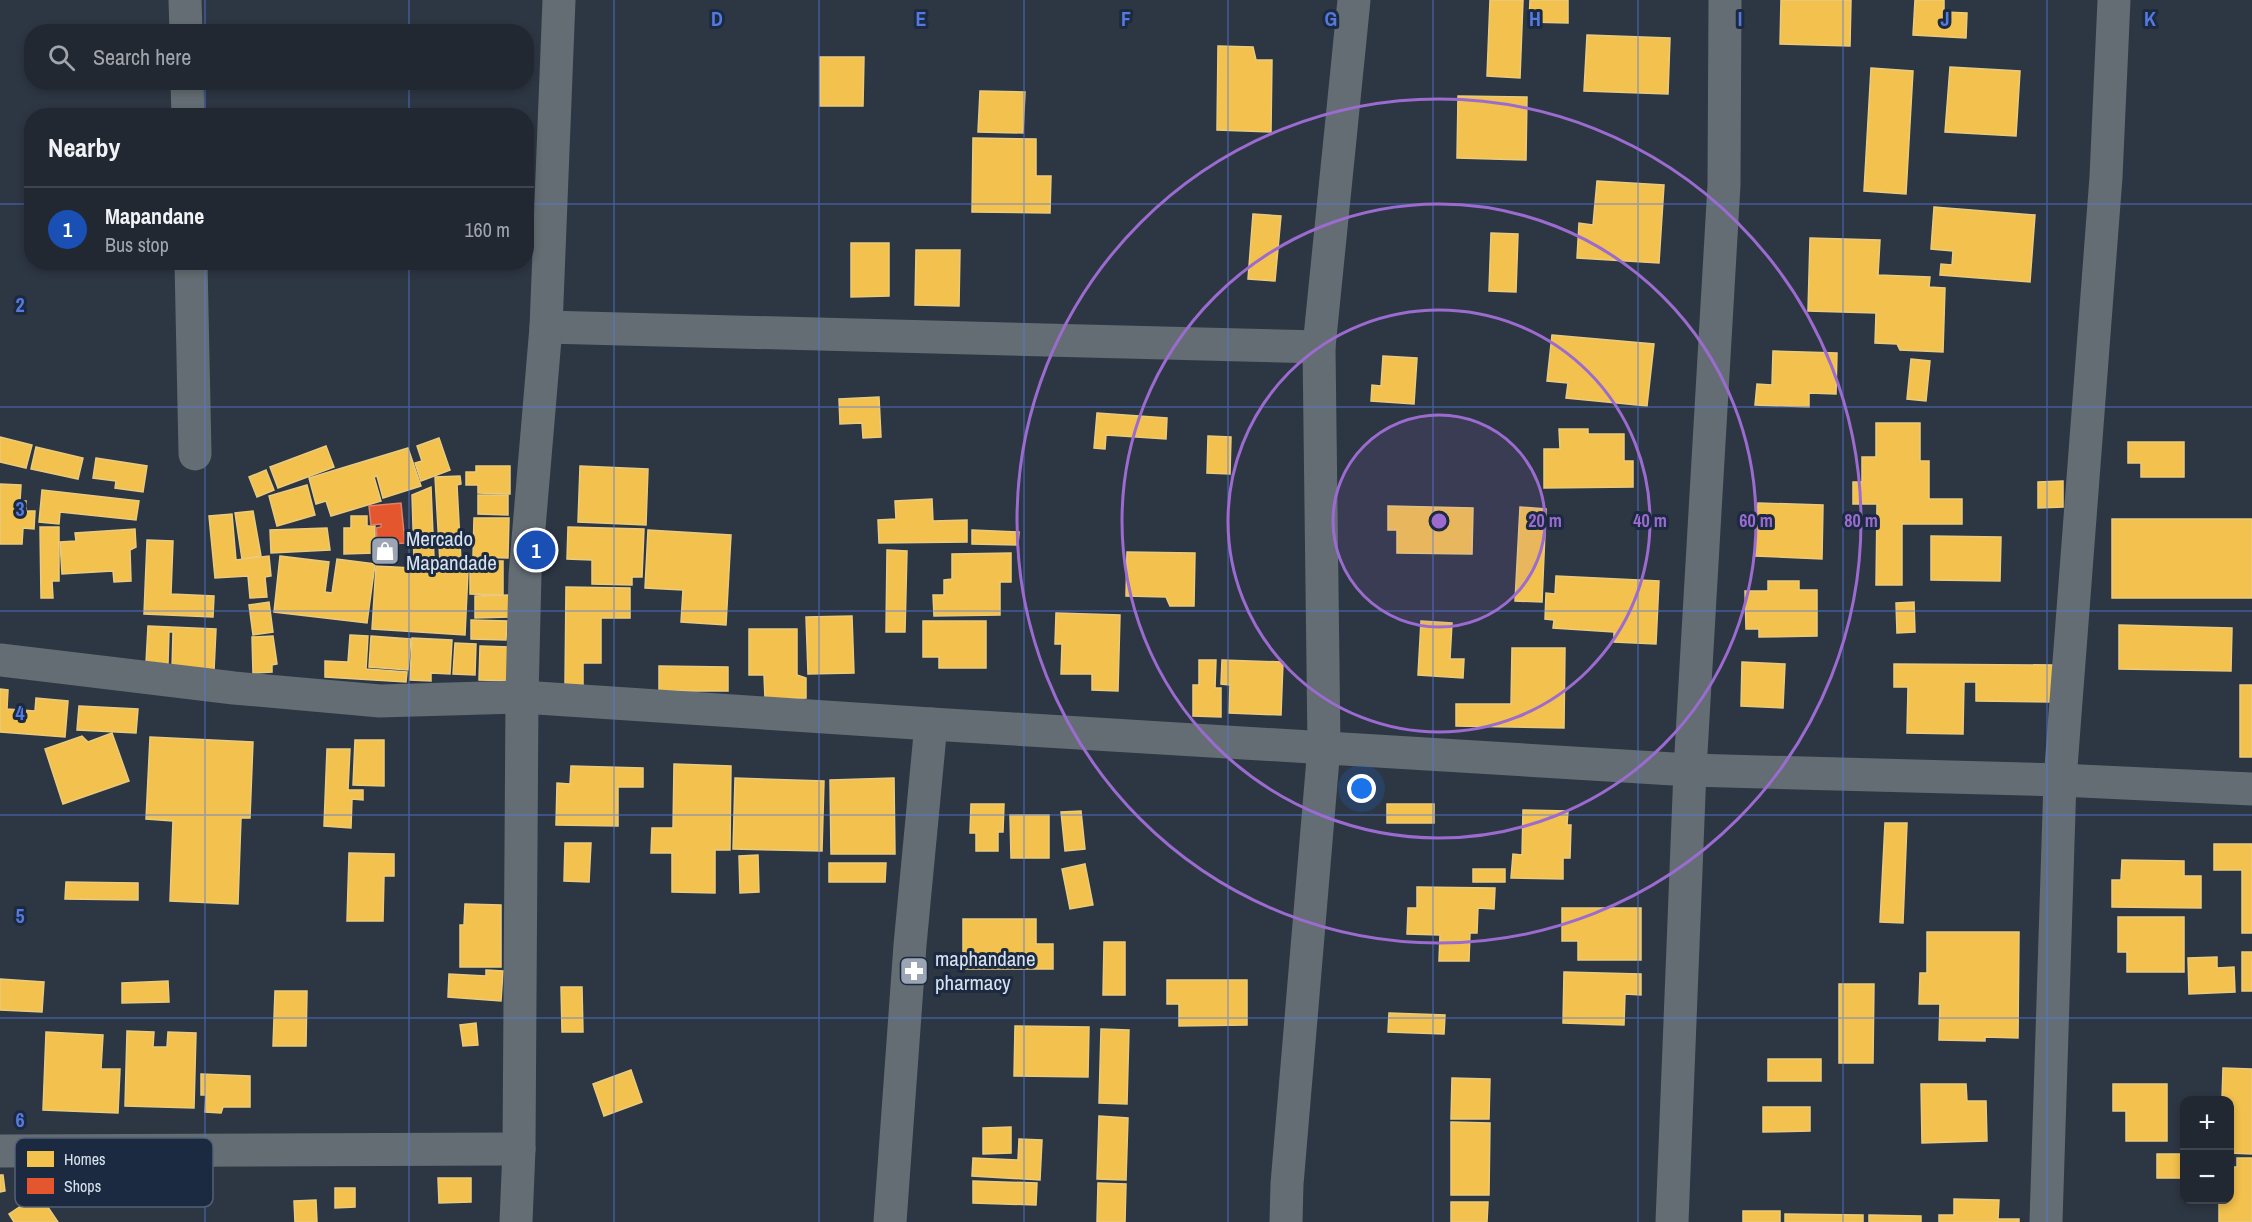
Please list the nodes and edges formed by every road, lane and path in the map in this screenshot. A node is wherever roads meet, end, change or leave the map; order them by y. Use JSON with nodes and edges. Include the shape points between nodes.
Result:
{"nodes":[{"id":1,"x":185,"y":0,"type":"edge"},
{"id":2,"x":559,"y":0,"type":"edge"},
{"id":3,"x":1354,"y":0,"type":"edge"},
{"id":4,"x":1725,"y":0,"type":"edge"},
{"id":5,"x":2114,"y":0,"type":"edge"},
{"id":6,"x":186,"y":24,"type":"edge"},
{"id":7,"x":187,"y":90,"type":"edge"},
{"id":8,"x":188,"y":108,"type":"edge"},
{"id":9,"x":191,"y":270,"type":"edge"},
{"id":10,"x":546,"y":327,"type":"junction"},
{"id":11,"x":1319,"y":347,"type":"junction"},
{"id":12,"x":195,"y":454,"type":"dead end"},
{"id":13,"x":0,"y":660,"type":"edge"},
{"id":14,"x":522,"y":697,"type":"junction"},
{"id":15,"x":931,"y":724,"type":"junction"},
{"id":16,"x":1324,"y":747,"type":"junction"},
{"id":17,"x":1690,"y":770,"type":"junction"},
{"id":18,"x":2060,"y":780,"type":"junction"},
{"id":19,"x":2252,"y":789,"type":"edge"},
{"id":20,"x":519,"y":1149,"type":"junction"},
{"id":21,"x":213,"y":1150,"type":"edge"},
{"id":22,"x":0,"y":1151,"type":"edge"},
{"id":23,"x":15,"y":1151,"type":"edge"},
{"id":24,"x":516,"y":1222,"type":"edge"},
{"id":25,"x":890,"y":1222,"type":"edge"},
{"id":26,"x":1286,"y":1222,"type":"edge"},
{"id":27,"x":1672,"y":1222,"type":"edge"},
{"id":28,"x":2046,"y":1222,"type":"edge"}],
"edges":[{"from":1,"to":6,"type":"street"},
{"from":2,"to":10,"type":"street"},
{"from":3,"to":11,"type":"street"},
{"from":4,"to":17,"type":"street","via":[[1724,185]]},
{"from":5,"to":18,"type":"street","via":[[2106,177]]},
{"from":7,"to":8,"type":"street"},
{"from":9,"to":12,"type":"street"},
{"from":10,"to":11,"type":"street"},
{"from":10,"to":14,"type":"street","via":[[525,575]]},
{"from":11,"to":16,"type":"street"},
{"from":13,"to":14,"type":"street","via":[[380,701]]},
{"from":14,"to":15,"type":"street"},
{"from":14,"to":20,"type":"street"},
{"from":15,"to":16,"type":"street"},
{"from":15,"to":25,"type":"street"},
{"from":16,"to":17,"type":"street"},
{"from":16,"to":26,"type":"street"},
{"from":17,"to":18,"type":"street"},
{"from":17,"to":27,"type":"street"},
{"from":18,"to":19,"type":"street"},
{"from":18,"to":28,"type":"street"},
{"from":20,"to":21,"type":"street"},
{"from":20,"to":24,"type":"street"},
{"from":22,"to":23,"type":"street"}]}
